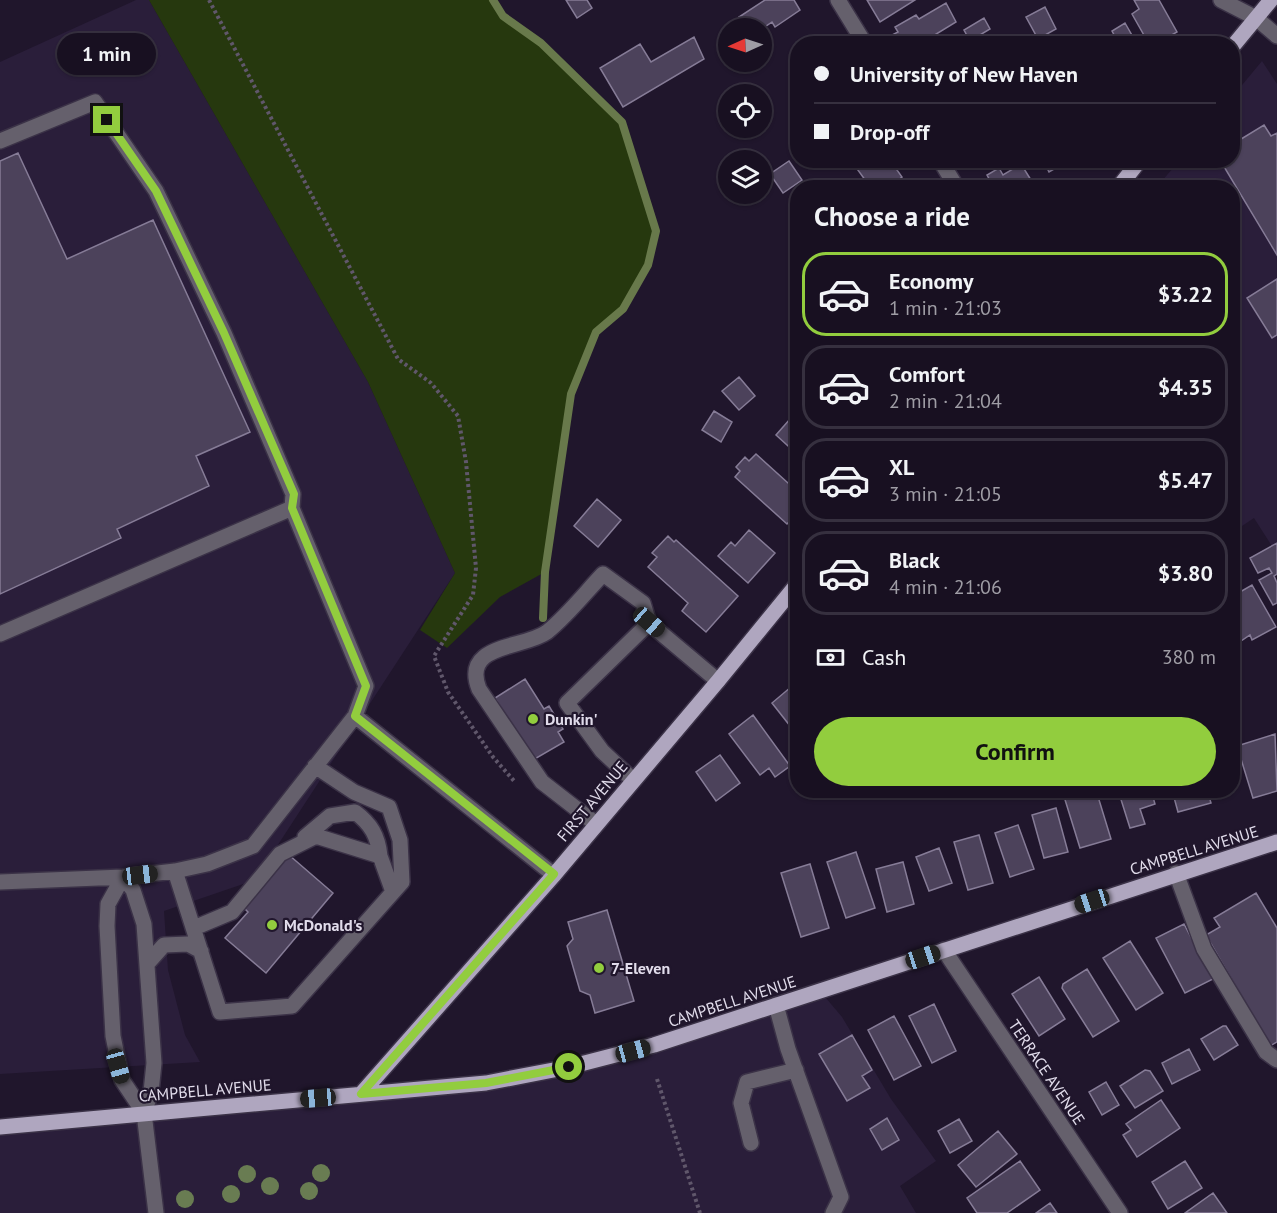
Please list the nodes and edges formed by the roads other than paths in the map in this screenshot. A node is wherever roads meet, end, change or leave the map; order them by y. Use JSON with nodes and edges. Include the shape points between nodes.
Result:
{"nodes":[{"id":1,"x":838,"y":0,"type":"edge"},
{"id":2,"x":1221,"y":0,"type":"edge"},
{"id":3,"x":1271,"y":0,"type":"edge"},
{"id":4,"x":1256,"y":18,"type":"junction"},
{"id":5,"x":861,"y":36,"type":"edge"},
{"id":6,"x":1277,"y":36,"type":"edge"},
{"id":7,"x":1240,"y":37,"type":"edge"},
{"id":8,"x":0,"y":141,"type":"edge"},
{"id":9,"x":1134,"y":168,"type":"edge"},
{"id":10,"x":1124,"y":180,"type":"edge"},
{"id":11,"x":292,"y":508,"type":"junction"},
{"id":12,"x":790,"y":593,"type":"edge"},
{"id":13,"x":649,"y":622,"type":"junction"},
{"id":14,"x":0,"y":634,"type":"edge"},
{"id":15,"x":718,"y":681,"type":"junction"},
{"id":16,"x":355,"y":716,"type":"junction"},
{"id":17,"x":315,"y":766,"type":"junction"},
{"id":18,"x":633,"y":780,"type":"junction"},
{"id":19,"x":596,"y":824,"type":"junction"},
{"id":20,"x":1277,"y":842,"type":"edge"},
{"id":21,"x":297,"y":844,"type":"junction"},
{"id":22,"x":380,"y":856,"type":"junction"},
{"id":23,"x":175,"y":871,"type":"junction"},
{"id":24,"x":1176,"y":873,"type":"junction"},
{"id":25,"x":554,"y":874,"type":"junction"},
{"id":26,"x":123,"y":877,"type":"junction"},
{"id":27,"x":0,"y":882,"type":"edge"},
{"id":28,"x":393,"y":892,"type":"junction"},
{"id":29,"x":194,"y":928,"type":"junction"},
{"id":30,"x":944,"y":950,"type":"junction"},
{"id":31,"x":201,"y":951,"type":"junction"},
{"id":32,"x":147,"y":964,"type":"junction"},
{"id":33,"x":776,"y":1005,"type":"junction"},
{"id":34,"x":1277,"y":1060,"type":"edge"},
{"id":35,"x":796,"y":1070,"type":"junction"},
{"id":36,"x":361,"y":1094,"type":"junction"},
{"id":37,"x":144,"y":1113,"type":"junction"},
{"id":38,"x":0,"y":1127,"type":"edge"},
{"id":39,"x":751,"y":1143,"type":"dead end"},
{"id":40,"x":156,"y":1213,"type":"edge"},
{"id":41,"x":833,"y":1213,"type":"edge"},
{"id":42,"x":1120,"y":1213,"type":"edge"}],
"edges":[{"from":1,"to":5,"type":"street"},
{"from":2,"to":4,"type":"street"},
{"from":3,"to":4,"type":"main road"},
{"from":4,"to":6,"type":"street"},
{"from":4,"to":7,"type":"main road"},
{"from":8,"to":11,"type":"street","via":[[95,102],[161,201],[294,494]]},
{"from":9,"to":10,"type":"main road"},
{"from":11,"to":14,"type":"street"},
{"from":11,"to":16,"type":"street","via":[[366,686]]},
{"from":12,"to":15,"type":"main road","name":"FIRST AVENUE"},
{"from":13,"to":15,"type":"street"},
{"from":13,"to":18,"type":"street","via":[[567,703],[602,751]]},
{"from":13,"to":19,"type":"street","via":[[643,603],[603,574],[546,632],[492,651],[481,660],[476,672],[482,694],[542,782]]},
{"from":15,"to":18,"type":"main road","name":"FIRST AVENUE"},
{"from":16,"to":17,"type":"street"},
{"from":16,"to":25,"type":"street"},
{"from":17,"to":23,"type":"street","via":[[253,846],[207,864]]},
{"from":17,"to":28,"type":"street","via":[[354,792],[389,807],[400,840],[402,882]]},
{"from":18,"to":19,"type":"main road","name":"FIRST AVENUE"},
{"from":19,"to":25,"type":"main road","name":"FIRST AVENUE"},
{"from":20,"to":24,"type":"main road","name":"CAMPBELL AVENUE"},
{"from":21,"to":22,"type":"street","via":[[316,836]]},
{"from":21,"to":22,"type":"street","via":[[330,816],[355,812],[370,824]]},
{"from":21,"to":29,"type":"street","via":[[280,854],[232,912]]},
{"from":22,"to":28,"type":"street"},
{"from":23,"to":26,"type":"street"},
{"from":23,"to":29,"type":"street"},
{"from":24,"to":30,"type":"main road","name":"CAMPBELL AVENUE"},
{"from":24,"to":34,"type":"street","via":[[1204,949],[1266,1052]]},
{"from":25,"to":36,"type":"main road","name":"FIRST AVENUE"},
{"from":26,"to":27,"type":"street"},
{"from":26,"to":32,"type":"street","via":[[133,890],[144,924]]},
{"from":26,"to":37,"type":"street","via":[[108,904],[113,1036],[122,1080]]},
{"from":28,"to":31,"type":"street","via":[[292,1006],[220,1012]]},
{"from":29,"to":31,"type":"street"},
{"from":30,"to":33,"type":"main road","name":"CAMPBELL AVENUE"},
{"from":30,"to":42,"type":"street","name":"TERRACE AVENUE"},
{"from":31,"to":32,"type":"street","via":[[188,944],[164,945]]},
{"from":32,"to":37,"type":"street","via":[[154,1070]]},
{"from":33,"to":35,"type":"street"},
{"from":33,"to":36,"type":"main road","name":"CAMPBELL AVENUE","via":[[654,1045],[561,1069],[486,1083]]},
{"from":35,"to":39,"type":"street","via":[[747,1082],[741,1103]]},
{"from":35,"to":41,"type":"street","via":[[841,1197]]},
{"from":36,"to":37,"type":"main road","name":"CAMPBELL AVENUE"},
{"from":37,"to":38,"type":"main road","name":"CAMPBELL AVENUE"},
{"from":37,"to":40,"type":"street"}]}
